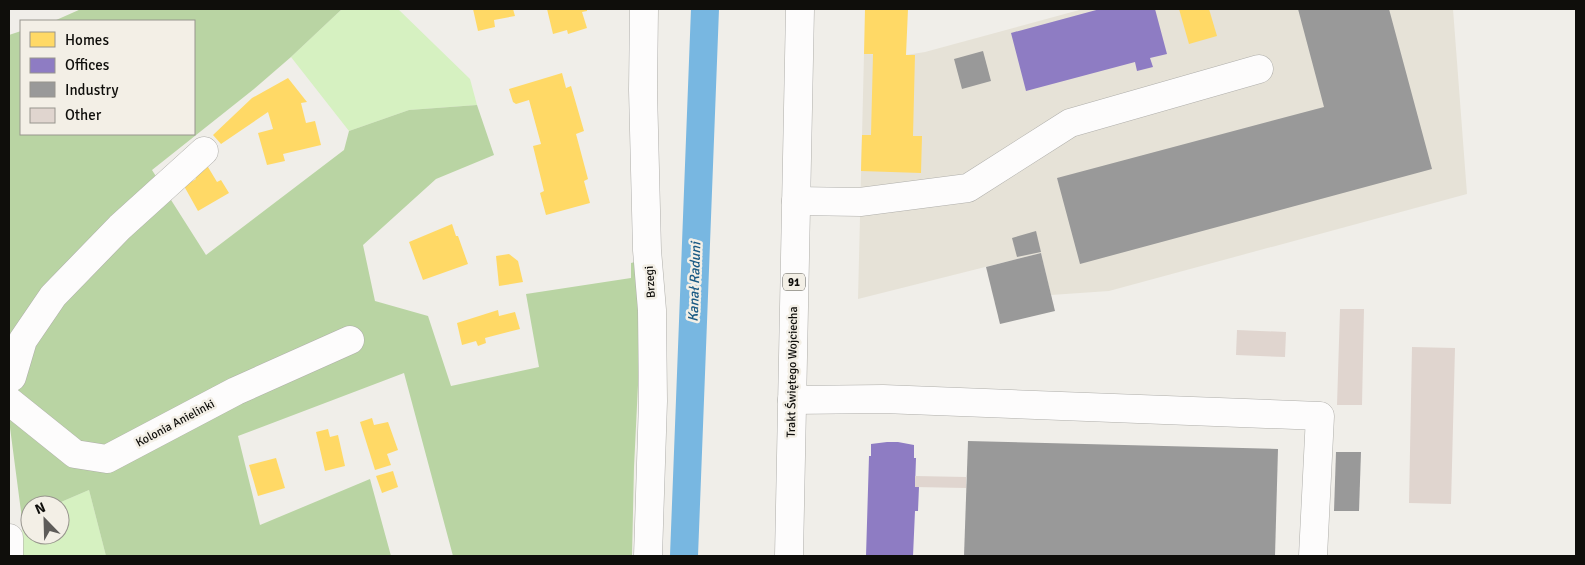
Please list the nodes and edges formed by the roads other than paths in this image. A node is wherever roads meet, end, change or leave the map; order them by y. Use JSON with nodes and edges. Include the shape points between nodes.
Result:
{"nodes":[{"id":1,"x":644,"y":9,"type":"edge"},
{"id":2,"x":800,"y":9,"type":"edge"},
{"id":3,"x":1259,"y":69,"type":"dead end"},
{"id":4,"x":204,"y":151,"type":"dead end"},
{"id":5,"x":796,"y":201,"type":"junction"},
{"id":6,"x":350,"y":340,"type":"dead end"},
{"id":7,"x":9,"y":379,"type":"edge"},
{"id":8,"x":792,"y":400,"type":"junction"},
{"id":9,"x":9,"y":401,"type":"edge"},
{"id":10,"x":9,"y":538,"type":"edge"},
{"id":11,"x":9,"y":556,"type":"edge"},
{"id":12,"x":648,"y":556,"type":"edge"},
{"id":13,"x":788,"y":556,"type":"edge"},
{"id":14,"x":1313,"y":556,"type":"edge"}],
"edges":[{"from":1,"to":12,"type":"street","name":"Brzegi","via":[[643,90],[653,401]]},
{"from":2,"to":5,"type":"street","name":"Trakt Świętego Wojciecha","number":"91"},
{"from":3,"to":5,"type":"street","via":[[1070,123],[968,188],[860,202]]},
{"from":4,"to":7,"type":"street","via":[[120,227],[53,296],[24,340]]},
{"from":5,"to":8,"type":"street","name":"Trakt Świętego Wojciecha","number":"91"},
{"from":6,"to":9,"type":"street","name":"Kolonia Anielinki","via":[[236,391],[107,459],[75,454]]},
{"from":8,"to":13,"type":"street","name":"Trakt Świętego Wojciecha","number":"91"},
{"from":8,"to":14,"type":"street","via":[[883,399],[1320,416]]},
{"from":10,"to":11,"type":"street"}]}
